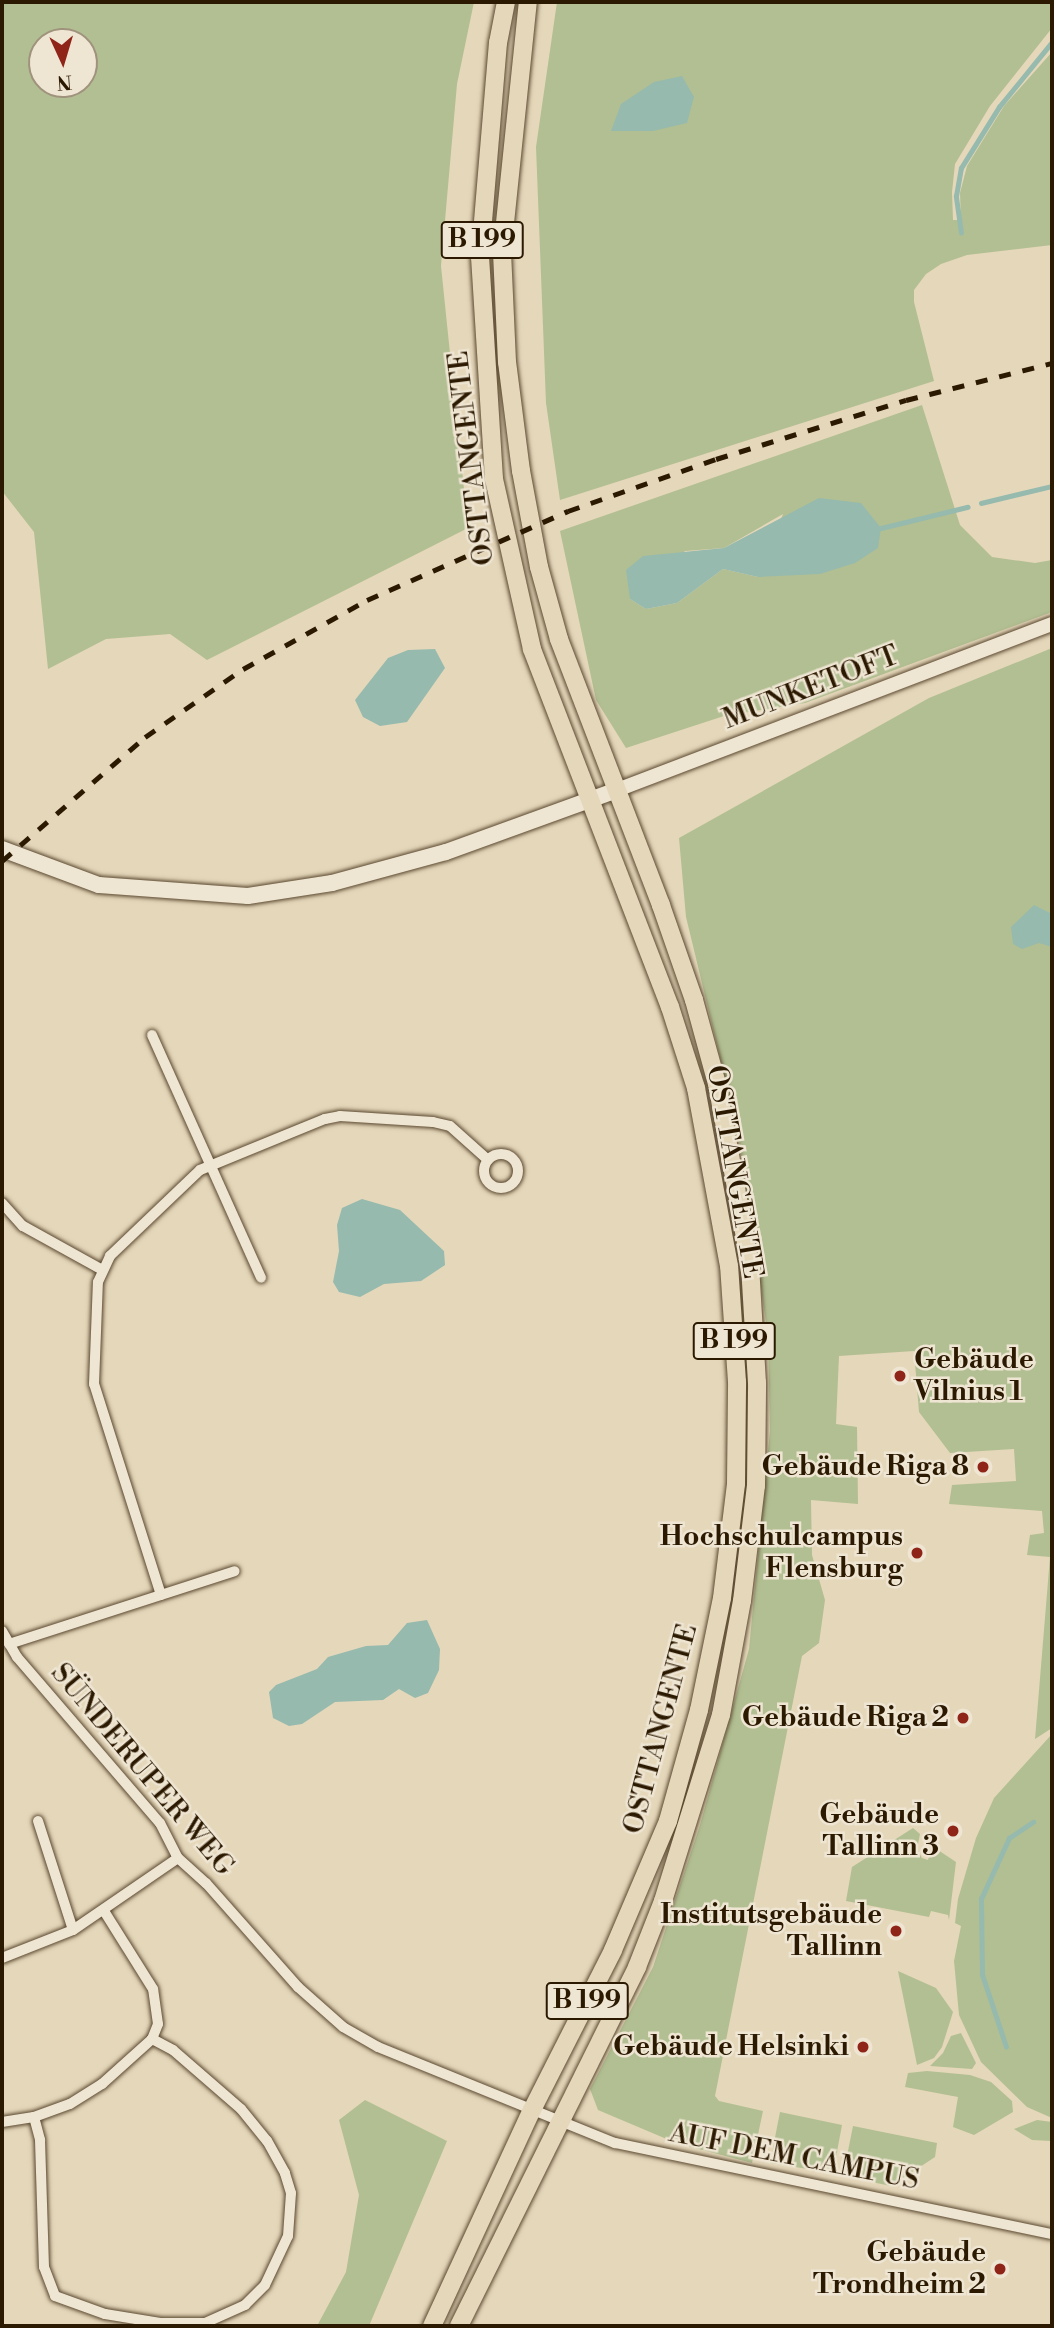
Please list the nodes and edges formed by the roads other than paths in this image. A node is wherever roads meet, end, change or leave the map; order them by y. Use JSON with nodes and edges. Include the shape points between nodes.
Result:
{"nodes":[{"id":1,"x":506,"y":2,"type":"edge"},
{"id":2,"x":528,"y":2,"type":"edge"},
{"id":3,"x":1052,"y":624,"type":"edge"},
{"id":4,"x":617,"y":790,"type":"junction"},
{"id":5,"x":588,"y":800,"type":"junction"},
{"id":6,"x":2,"y":849,"type":"edge"},
{"id":7,"x":152,"y":1035,"type":"dead end"},
{"id":8,"x":488,"y":1160,"type":"dead end"},
{"id":9,"x":212,"y":1164,"type":"junction"},
{"id":10,"x":2,"y":1203,"type":"edge"},
{"id":11,"x":101,"y":1269,"type":"junction"},
{"id":12,"x":261,"y":1278,"type":"dead end"},
{"id":13,"x":235,"y":1571,"type":"dead end"},
{"id":14,"x":161,"y":1595,"type":"junction"},
{"id":15,"x":2,"y":1631,"type":"edge"},
{"id":16,"x":9,"y":1644,"type":"junction"},
{"id":17,"x":38,"y":1821,"type":"dead end"},
{"id":18,"x":178,"y":1858,"type":"junction"},
{"id":19,"x":104,"y":1911,"type":"junction"},
{"id":20,"x":73,"y":1930,"type":"junction"},
{"id":21,"x":2,"y":1958,"type":"edge"},
{"id":22,"x":152,"y":2039,"type":"junction"},
{"id":23,"x":532,"y":2110,"type":"junction"},
{"id":24,"x":34,"y":2117,"type":"junction"},
{"id":25,"x":557,"y":2121,"type":"junction"},
{"id":26,"x":2,"y":2122,"type":"edge"},
{"id":27,"x":1052,"y":2234,"type":"edge"},
{"id":28,"x":432,"y":2326,"type":"edge"},
{"id":29,"x":459,"y":2326,"type":"edge"}],
"edges":[{"from":1,"to":5,"type":"main road","name":"OSTTANGENTE","number":"B 199","via":[[498,43],[480,257],[495,479],[512,576],[532,649]]},
{"from":2,"to":4,"type":"main road","name":"OSTTANGENTE","number":"B 199","via":[[502,253],[507,362],[539,567],[559,639]]},
{"from":3,"to":4,"type":"street","name":"MUNKETOFT"},
{"from":4,"to":5,"type":"main road","name":"MUNKETOFT"},
{"from":4,"to":25,"type":"main road","name":"OSTTANGENTE","number":"B 199","via":[[694,1000],[736,1178],[750,1265],[756,1486],[742,1601],[721,1715],[688,1828],[637,1967]]},
{"from":5,"to":6,"type":"main road","name":"MUNKETOFT","via":[[446,852],[332,883],[248,896],[99,885]]},
{"from":5,"to":23,"type":"main road","name":"OSTTANGENTE","number":"B 199","via":[[670,1007],[696,1088],[729,1266],[737,1382],[736,1484],[722,1598],[699,1710],[668,1821],[613,1950]]},
{"from":7,"to":9,"type":"street"},
{"from":8,"to":9,"type":"street","via":[[450,1126],[340,1116]]},
{"from":9,"to":11,"type":"street","via":[[190,1178]]},
{"from":9,"to":12,"type":"street"},
{"from":10,"to":11,"type":"street","via":[[23,1226]]},
{"from":11,"to":14,"type":"street","via":[[94,1384]]},
{"from":13,"to":14,"type":"street"},
{"from":14,"to":16,"type":"street"},
{"from":15,"to":16,"type":"street","name":"SÜNDERUPER WEG"},
{"from":16,"to":18,"type":"street","name":"SÜNDERUPER WEG","via":[[160,1823]]},
{"from":17,"to":20,"type":"street"},
{"from":18,"to":19,"type":"street"},
{"from":18,"to":23,"type":"street","name":"SÜNDERUPER WEG","via":[[298,1987],[343,2026],[378,2047]]},
{"from":19,"to":20,"type":"street"},
{"from":19,"to":22,"type":"street","via":[[153,1989],[158,2024]]},
{"from":20,"to":21,"type":"street"},
{"from":22,"to":24,"type":"street","via":[[102,2084],[70,2104]]},
{"from":22,"to":24,"type":"street","via":[[173,2050],[241,2109],[285,2173],[290,2193],[288,2236],[265,2285],[245,2305],[205,2323],[160,2323],[105,2314],[55,2296],[44,2267],[40,2140]]},
{"from":23,"to":25,"type":"street","name":"AUF DEM CAMPUS"},
{"from":23,"to":28,"type":"main road","name":"OSTTANGENTE","number":"B 199"},
{"from":24,"to":26,"type":"street"},
{"from":25,"to":27,"type":"street","name":"AUF DEM CAMPUS","via":[[615,2143],[670,2156]]},
{"from":25,"to":29,"type":"main road","name":"OSTTANGENTE","number":"B 199"}]}
